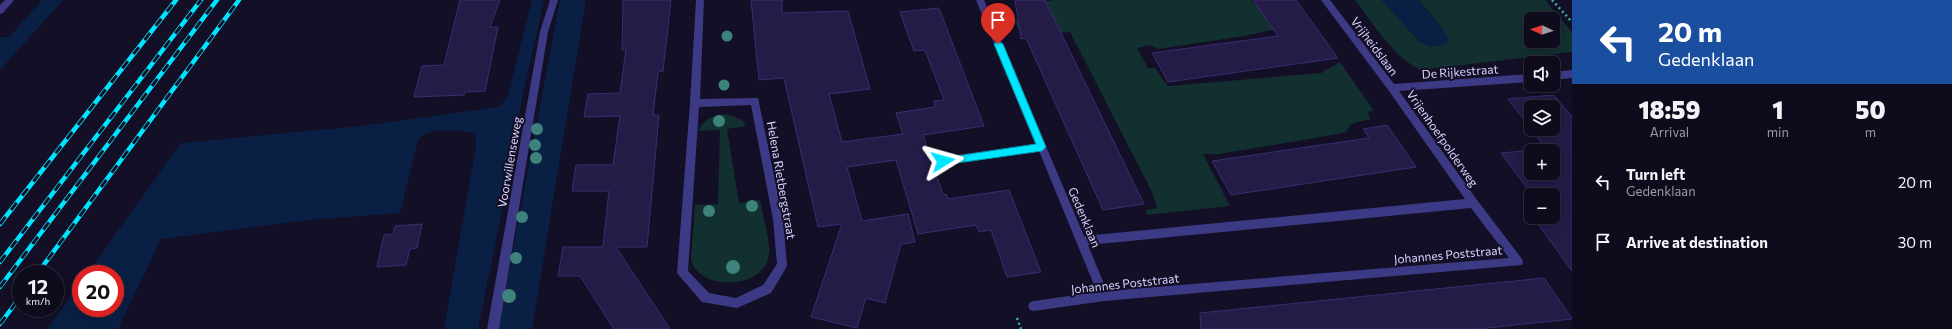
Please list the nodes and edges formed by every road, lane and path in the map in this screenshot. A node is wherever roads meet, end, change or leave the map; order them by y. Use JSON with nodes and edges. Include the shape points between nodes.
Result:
{"nodes":[{"id":1,"x":10,"y":0,"type":"edge"},
{"id":2,"x":554,"y":0,"type":"edge"},
{"id":3,"x":700,"y":0,"type":"edge"},
{"id":4,"x":980,"y":0,"type":"edge"},
{"id":5,"x":1325,"y":0,"type":"edge"},
{"id":6,"x":1552,"y":0,"type":"edge"},
{"id":7,"x":0,"y":11,"type":"edge"},
{"id":8,"x":1572,"y":22,"type":"edge"},
{"id":9,"x":1572,"y":74,"type":"edge"},
{"id":10,"x":1560,"y":75,"type":"edge"},
{"id":11,"x":1524,"y":79,"type":"edge"},
{"id":12,"x":1392,"y":88,"type":"junction"},
{"id":13,"x":695,"y":103,"type":"junction"},
{"id":14,"x":1042,"y":147,"type":"junction"},
{"id":15,"x":943,"y":161,"type":"dead end"},
{"id":16,"x":1473,"y":203,"type":"junction"},
{"id":17,"x":1081,"y":241,"type":"junction"},
{"id":18,"x":1104,"y":296,"type":"junction"},
{"id":19,"x":1034,"y":306,"type":"dead end"},
{"id":20,"x":493,"y":329,"type":"edge"}],
"edges":[{"from":1,"to":7,"type":"street"},
{"from":2,"to":20,"type":"street","name":"Voorwillenseweg","via":[[544,32]]},
{"from":3,"to":13,"type":"street","name":"Helena Rietbergstraat"},
{"from":4,"to":14,"type":"street","name":"Gedenklaan"},
{"from":5,"to":12,"type":"street","name":"Vrijheidslaan"},
{"from":6,"to":8,"type":"path"},
{"from":9,"to":10,"type":"street"},
{"from":11,"to":12,"type":"street","name":"De Rijkestraat"},
{"from":12,"to":16,"type":"street","name":"Vrijenhoefpolderweg"},
{"from":13,"to":13,"type":"street","name":"Helena Rietbergstraat","via":[[755,101],[778,219],[782,264],[767,289],[737,303],[706,298],[682,272]]},
{"from":14,"to":15,"type":"street"},
{"from":14,"to":17,"type":"street","name":"Gedenklaan"},
{"from":16,"to":17,"type":"street"},
{"from":16,"to":18,"type":"street","name":"Johannes Poststraat","via":[[1518,262]]},
{"from":17,"to":18,"type":"street","name":"Gedenklaan"},
{"from":18,"to":19,"type":"street","name":"Johannes Poststraat"}]}
